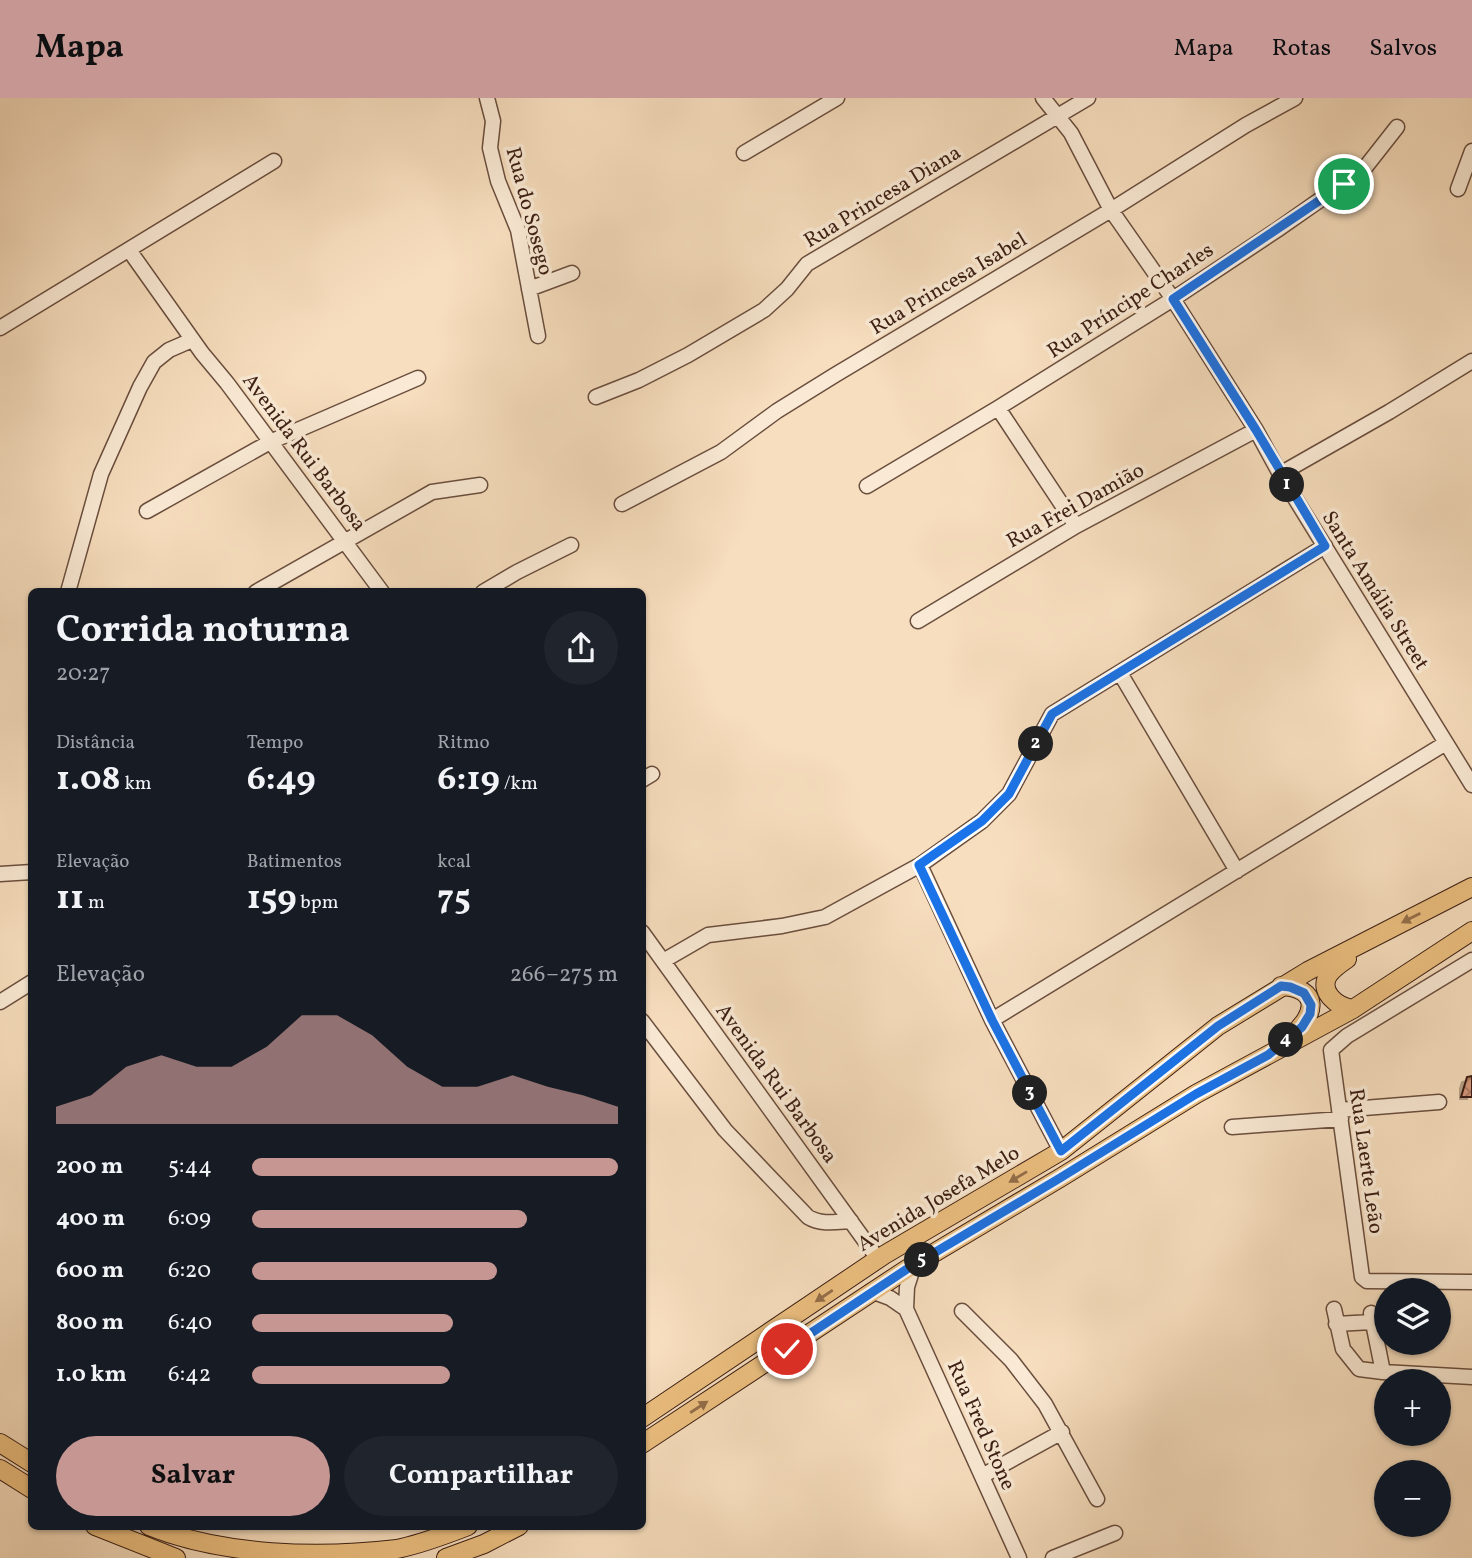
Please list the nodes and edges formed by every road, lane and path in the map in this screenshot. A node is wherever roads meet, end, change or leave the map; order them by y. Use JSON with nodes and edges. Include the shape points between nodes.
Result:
{"nodes":[{"id":1,"x":486,"y":98,"type":"edge"},
{"id":2,"x":837,"y":98,"type":"edge"},
{"id":3,"x":1043,"y":98,"type":"edge"},
{"id":4,"x":1087,"y":98,"type":"edge"},
{"id":5,"x":1295,"y":98,"type":"edge"},
{"id":6,"x":1058,"y":116,"type":"junction"},
{"id":7,"x":1397,"y":127,"type":"dead end"},
{"id":8,"x":1472,"y":150,"type":"edge"},
{"id":9,"x":744,"y":153,"type":"dead end"},
{"id":10,"x":274,"y":161,"type":"dead end"},
{"id":11,"x":1458,"y":189,"type":"dead end"},
{"id":12,"x":1111,"y":210,"type":"junction"},
{"id":13,"x":130,"y":250,"type":"junction"},
{"id":14,"x":572,"y":273,"type":"dead end"},
{"id":15,"x":529,"y":289,"type":"junction"},
{"id":16,"x":1173,"y":299,"type":"junction"},
{"id":17,"x":0,"y":328,"type":"edge"},
{"id":18,"x":538,"y":336,"type":"dead end"},
{"id":19,"x":192,"y":340,"type":"junction"},
{"id":20,"x":1472,"y":361,"type":"edge"},
{"id":21,"x":418,"y":378,"type":"dead end"},
{"id":22,"x":596,"y":397,"type":"dead end"},
{"id":23,"x":998,"y":408,"type":"junction"},
{"id":24,"x":1256,"y":430,"type":"junction"},
{"id":25,"x":270,"y":442,"type":"junction"},
{"id":26,"x":1280,"y":474,"type":"junction"},
{"id":27,"x":480,"y":485,"type":"dead end"},
{"id":28,"x":867,"y":486,"type":"dead end"},
{"id":29,"x":622,"y":503,"type":"dead end"},
{"id":30,"x":147,"y":511,"type":"dead end"},
{"id":31,"x":1076,"y":526,"type":"junction"},
{"id":32,"x":346,"y":542,"type":"junction"},
{"id":33,"x":571,"y":545,"type":"dead end"},
{"id":34,"x":1325,"y":546,"type":"junction"},
{"id":35,"x":69,"y":588,"type":"edge"},
{"id":36,"x":263,"y":588,"type":"edge"},
{"id":37,"x":379,"y":588,"type":"edge"},
{"id":38,"x":490,"y":588,"type":"edge"},
{"id":39,"x":918,"y":621,"type":"dead end"},
{"id":40,"x":1120,"y":673,"type":"junction"},
{"id":41,"x":1446,"y":743,"type":"junction"},
{"id":42,"x":1472,"y":786,"type":"edge"},
{"id":43,"x":919,"y":865,"type":"junction"},
{"id":44,"x":1237,"y":871,"type":"junction"},
{"id":45,"x":28,"y":872,"type":"edge"},
{"id":46,"x":0,"y":874,"type":"edge"},
{"id":47,"x":1472,"y":887,"type":"edge"},
{"id":48,"x":1472,"y":931,"type":"edge"},
{"id":49,"x":646,"y":938,"type":"edge"},
{"id":50,"x":1371,"y":939,"type":"junction"},
{"id":51,"x":1472,"y":960,"type":"edge"},
{"id":52,"x":663,"y":961,"type":"junction"},
{"id":53,"x":28,"y":984,"type":"edge"},
{"id":54,"x":1281,"y":986,"type":"junction"},
{"id":55,"x":1387,"y":988,"type":"junction"},
{"id":56,"x":0,"y":1002,"type":"edge"},
{"id":57,"x":1398,"y":1004,"type":"junction"},
{"id":58,"x":1353,"y":1009,"type":"junction"},
{"id":59,"x":992,"y":1020,"type":"junction"},
{"id":60,"x":647,"y":1037,"type":"edge"},
{"id":61,"x":1268,"y":1055,"type":"junction"},
{"id":62,"x":1439,"y":1102,"type":"dead end"},
{"id":63,"x":1340,"y":1114,"type":"junction"},
{"id":64,"x":1232,"y":1127,"type":"dead end"},
{"id":65,"x":1061,"y":1151,"type":"junction"},
{"id":66,"x":850,"y":1221,"type":"junction"},
{"id":67,"x":878,"y":1259,"type":"junction"},
{"id":68,"x":914,"y":1265,"type":"junction"},
{"id":69,"x":1472,"y":1282,"type":"edge"},
{"id":70,"x":871,"y":1291,"type":"junction"},
{"id":71,"x":906,"y":1309,"type":"junction"},
{"id":72,"x":961,"y":1311,"type":"dead end"},
{"id":73,"x":1383,"y":1372,"type":"joint"},
{"id":74,"x":1451,"y":1376,"type":"edge"},
{"id":75,"x":1472,"y":1377,"type":"edge"},
{"id":76,"x":646,"y":1415,"type":"edge"},
{"id":77,"x":1062,"y":1432,"type":"junction"},
{"id":78,"x":646,"y":1441,"type":"edge"},
{"id":79,"x":0,"y":1443,"type":"edge"},
{"id":80,"x":28,"y":1460,"type":"edge"},
{"id":81,"x":0,"y":1469,"type":"edge"},
{"id":82,"x":982,"y":1476,"type":"junction"},
{"id":83,"x":28,"y":1486,"type":"edge"},
{"id":84,"x":1097,"y":1499,"type":"dead end"},
{"id":85,"x":105,"y":1530,"type":"edge"},
{"id":86,"x":162,"y":1530,"type":"edge"},
{"id":87,"x":458,"y":1530,"type":"edge"},
{"id":88,"x":511,"y":1530,"type":"edge"},
{"id":89,"x":1115,"y":1533,"type":"dead end"},
{"id":90,"x":176,"y":1558,"type":"edge"},
{"id":91,"x":446,"y":1558,"type":"edge"},
{"id":92,"x":1019,"y":1558,"type":"edge"},
{"id":93,"x":1053,"y":1558,"type":"edge"}],
"edges":[{"from":1,"to":15,"type":"street","name":"Rua do Sosego","via":[[493,121],[490,148],[518,230]]},
{"from":2,"to":9,"type":"street"},
{"from":3,"to":6,"type":"street","name":"Santa Amália Street"},
{"from":4,"to":6,"type":"street","name":"Rua Princesa Diana"},
{"from":5,"to":12,"type":"street","name":"Rua Princesa Isabel"},
{"from":6,"to":12,"type":"street","name":"Santa Amália Street"},
{"from":6,"to":22,"type":"street","name":"Rua Princesa Diana","via":[[807,264],[764,310],[676,362]]},
{"from":7,"to":16,"type":"street","name":"Rua Príncipe Charles","via":[[1354,177]]},
{"from":8,"to":11,"type":"street"},
{"from":10,"to":13,"type":"street"},
{"from":12,"to":16,"type":"street","name":"Santa Amália Street"},
{"from":12,"to":29,"type":"street","name":"Rua Princesa Isabel","via":[[823,382],[721,452]]},
{"from":13,"to":17,"type":"street"},
{"from":13,"to":19,"type":"street","name":"Avenida Rui Barbosa"},
{"from":14,"to":15,"type":"street"},
{"from":15,"to":18,"type":"street","name":"Rua do Sosego"},
{"from":16,"to":23,"type":"street","name":"Rua Príncipe Charles"},
{"from":16,"to":24,"type":"street","name":"Santa Amália Street"},
{"from":19,"to":25,"type":"street","name":"Avenida Rui Barbosa"},
{"from":19,"to":35,"type":"street","via":[[162,354],[140,387],[101,474]]},
{"from":20,"to":26,"type":"street"},
{"from":21,"to":25,"type":"street"},
{"from":23,"to":28,"type":"street","name":"Rua Príncipe Charles"},
{"from":23,"to":31,"type":"street"},
{"from":24,"to":26,"type":"street","name":"Santa Amália Street"},
{"from":24,"to":31,"type":"street","name":"Rua Frei Damião"},
{"from":25,"to":30,"type":"street"},
{"from":25,"to":32,"type":"street","name":"Avenida Rui Barbosa"},
{"from":26,"to":34,"type":"street","name":"Santa Amália Street"},
{"from":27,"to":32,"type":"street","via":[[432,492]]},
{"from":31,"to":39,"type":"street","name":"Rua Frei Damião"},
{"from":32,"to":36,"type":"street"},
{"from":32,"to":37,"type":"street","name":"Avenida Rui Barbosa"},
{"from":33,"to":38,"type":"street"},
{"from":34,"to":40,"type":"street"},
{"from":34,"to":41,"type":"street","name":"Santa Amália Street"},
{"from":40,"to":43,"type":"street","via":[[1052,714],[1009,794],[982,821]]},
{"from":40,"to":44,"type":"street"},
{"from":41,"to":42,"type":"street","name":"Santa Amália Street"},
{"from":41,"to":44,"type":"street"},
{"from":43,"to":52,"type":"street","via":[[825,917],[708,935]]},
{"from":43,"to":59,"type":"street"},
{"from":44,"to":59,"type":"street"},
{"from":45,"to":46,"type":"street"},
{"from":47,"to":50,"type":"main road","name":"Avenida Josefa Melo","one_way":true},
{"from":48,"to":55,"type":"main road"},
{"from":49,"to":52,"type":"street","name":"Avenida Rui Barbosa"},
{"from":50,"to":54,"type":"main road","name":"Avenida Josefa Melo"},
{"from":50,"to":58,"type":"main road","via":[[1325,982],[1331,998]]},
{"from":51,"to":57,"type":"street"},
{"from":52,"to":66,"type":"street","name":"Avenida Rui Barbosa"},
{"from":53,"to":56,"type":"street"},
{"from":54,"to":61,"type":"main road","via":[[1304,993],[1310,1014],[1302,1027]]},
{"from":54,"to":65,"type":"main road","name":"Avenida Josefa Melo","via":[[1218,1026]]},
{"from":55,"to":57,"type":"street"},
{"from":55,"to":58,"type":"main road"},
{"from":57,"to":63,"type":"street","name":"Rua Laerte Leão","via":[[1332,1048]]},
{"from":58,"to":61,"type":"main road"},
{"from":59,"to":65,"type":"street"},
{"from":60,"to":66,"type":"street","via":[[725,1130],[808,1217]]},
{"from":61,"to":68,"type":"main road"},
{"from":62,"to":63,"type":"street"},
{"from":63,"to":64,"type":"street"},
{"from":63,"to":69,"type":"street","name":"Rua Laerte Leão","via":[[1363,1280]]},
{"from":65,"to":67,"type":"main road","name":"Avenida Josefa Melo","one_way":true},
{"from":66,"to":67,"type":"street","name":"Avenida Rui Barbosa"},
{"from":67,"to":76,"type":"main road","name":"Avenida Josefa Melo","one_way":true},
{"from":68,"to":70,"type":"main road"},
{"from":68,"to":71,"type":"street"},
{"from":70,"to":71,"type":"street"},
{"from":78,"to":70,"type":"main road","one_way":true},
{"from":71,"to":82,"type":"street","name":"Rua Fred Stone"},
{"from":72,"to":77,"type":"street","via":[[1027,1379]]},
{"from":73,"to":73,"type":"street","via":[[1365,1371],[1353,1363],[1343,1349],[1335,1316],[1371,1317]]},
{"from":74,"to":75,"type":"street"},
{"from":77,"to":82,"type":"street"},
{"from":77,"to":84,"type":"street"},
{"from":79,"to":80,"type":"main road"},
{"from":81,"to":83,"type":"main road"},
{"from":82,"to":92,"type":"street","name":"Rua Fred Stone"},
{"from":85,"to":90,"type":"main road"},
{"from":86,"to":87,"type":"main road","via":[[222,1548],[312,1557],[395,1549]]},
{"from":88,"to":91,"type":"main road"},
{"from":89,"to":93,"type":"street"}]}
